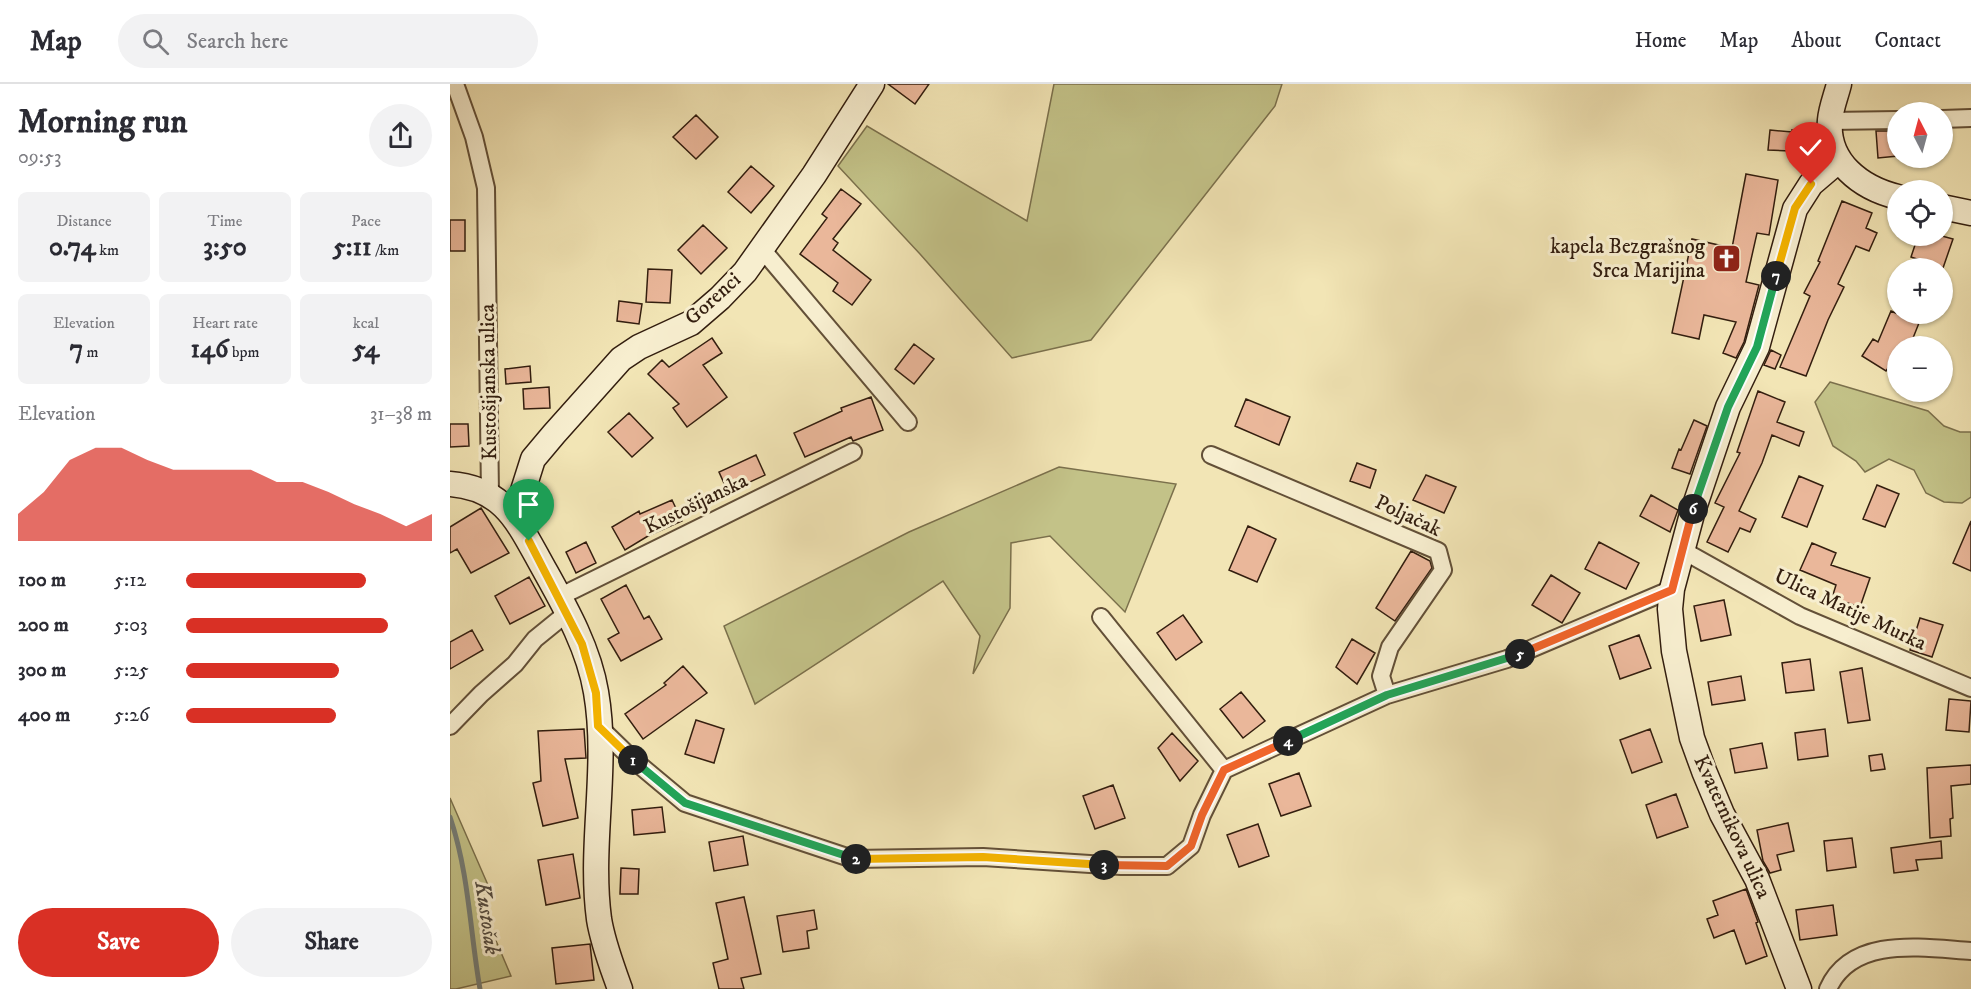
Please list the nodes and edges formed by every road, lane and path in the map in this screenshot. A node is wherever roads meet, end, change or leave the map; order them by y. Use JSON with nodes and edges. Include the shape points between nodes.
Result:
{"nodes":[{"id":1,"x":455,"y":84,"type":"edge"},
{"id":2,"x":872,"y":84,"type":"edge"},
{"id":3,"x":1839,"y":84,"type":"edge"},
{"id":4,"x":1971,"y":118,"type":"edge"},
{"id":5,"x":1953,"y":119,"type":"edge"},
{"id":6,"x":1887,"y":120,"type":"edge"},
{"id":7,"x":1830,"y":121,"type":"junction"},
{"id":8,"x":1838,"y":161,"type":"junction"},
{"id":9,"x":1887,"y":193,"type":"edge"},
{"id":10,"x":1953,"y":209,"type":"edge"},
{"id":11,"x":1971,"y":213,"type":"edge"},
{"id":12,"x":761,"y":248,"type":"junction"},
{"id":13,"x":908,"y":422,"type":"dead end"},
{"id":14,"x":853,"y":452,"type":"dead end"},
{"id":15,"x":1211,"y":455,"type":"dead end"},
{"id":16,"x":450,"y":484,"type":"edge"},
{"id":17,"x":490,"y":494,"type":"junction"},
{"id":18,"x":515,"y":516,"type":"junction"},
{"id":19,"x":1682,"y":550,"type":"junction"},
{"id":20,"x":1672,"y":590,"type":"junction"},
{"id":21,"x":563,"y":605,"type":"junction"},
{"id":22,"x":1101,"y":617,"type":"dead end"},
{"id":23,"x":1971,"y":688,"type":"edge"},
{"id":24,"x":1387,"y":695,"type":"junction"},
{"id":25,"x":450,"y":726,"type":"edge"},
{"id":26,"x":598,"y":726,"type":"junction"},
{"id":27,"x":1224,"y":770,"type":"junction"},
{"id":28,"x":1971,"y":951,"type":"edge"},
{"id":29,"x":620,"y":989,"type":"edge"},
{"id":30,"x":1799,"y":989,"type":"edge"},
{"id":31,"x":1828,"y":989,"type":"edge"}],
"edges":[{"from":1,"to":17,"type":"street","name":"Kustošijanska ulica","via":[[474,136],[486,188]]},
{"from":2,"to":12,"type":"street","name":"Gorenci"},
{"from":3,"to":7,"type":"street"},
{"from":4,"to":5,"type":"street"},
{"from":6,"to":7,"type":"street"},
{"from":7,"to":8,"type":"street"},
{"from":8,"to":9,"type":"street","via":[[1855,179]]},
{"from":8,"to":19,"type":"street","name":"Kvaternikova ulica","via":[[1811,184],[1795,208],[1757,347],[1728,407]]},
{"from":10,"to":11,"type":"street"},
{"from":12,"to":13,"type":"street"},
{"from":12,"to":18,"type":"street","name":"Gorenci","via":[[745,272],[705,312],[621,359],[533,459]]},
{"from":14,"to":21,"type":"street","name":"Kustošijanska"},
{"from":15,"to":24,"type":"street","name":"Poljačak","via":[[1438,551],[1443,570],[1390,647],[1381,676]]},
{"from":16,"to":17,"type":"street"},
{"from":17,"to":18,"type":"street"},
{"from":18,"to":21,"type":"street"},
{"from":19,"to":20,"type":"street","name":"Kvaternikova ulica"},
{"from":19,"to":23,"type":"street","name":"Ulica Matije Murka","via":[[1800,616]]},
{"from":20,"to":24,"type":"street","via":[[1507,659]]},
{"from":20,"to":30,"type":"street","name":"Kvaternikova ulica","via":[[1671,627],[1692,738],[1722,814],[1761,888]]},
{"from":21,"to":25,"type":"street","name":"Kustošijanska","via":[[515,664]]},
{"from":21,"to":26,"type":"street","via":[[591,670]]},
{"from":22,"to":27,"type":"street"},
{"from":24,"to":27,"type":"street"},
{"from":26,"to":27,"type":"street","via":[[685,803],[853,859],[983,857],[1167,866],[1191,846]]},
{"from":26,"to":29,"type":"street","via":[[597,899],[604,944]]},
{"from":28,"to":31,"type":"street","via":[[1873,951],[1839,972]]}]}
